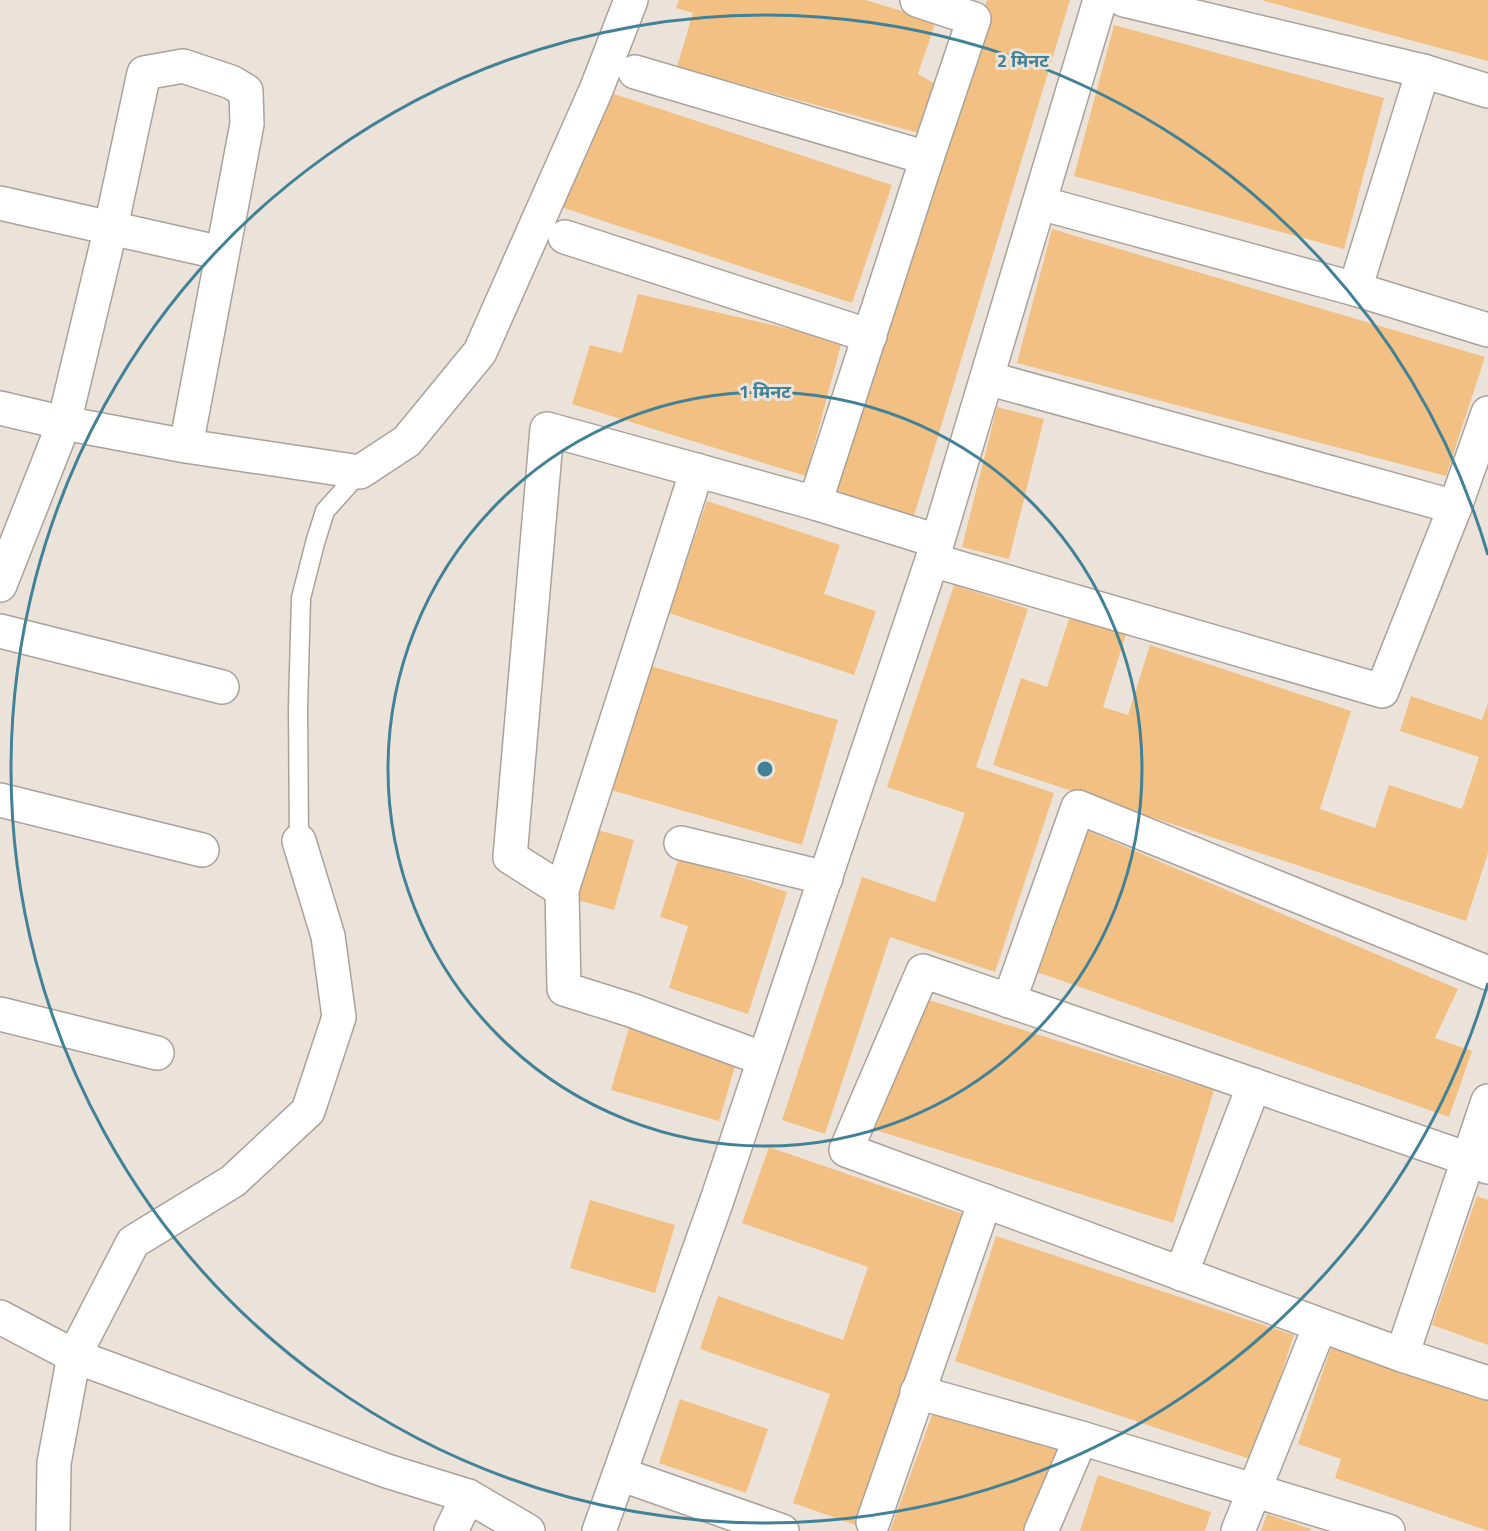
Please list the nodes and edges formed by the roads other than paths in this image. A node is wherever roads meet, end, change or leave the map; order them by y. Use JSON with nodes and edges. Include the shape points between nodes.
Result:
{"nodes":[{"id":1,"x":631,"y":0,"type":"edge"},
{"id":2,"x":917,"y":0,"type":"edge"},
{"id":3,"x":1100,"y":0,"type":"edge"},
{"id":4,"x":1125,"y":0,"type":"edge"},
{"id":5,"x":1423,"y":71,"type":"junction"},
{"id":6,"x":635,"y":72,"type":"dead end"},
{"id":7,"x":1488,"y":91,"type":"edge"},
{"id":8,"x":927,"y":158,"type":"junction"},
{"id":9,"x":0,"y":203,"type":"edge"},
{"id":10,"x":1040,"y":203,"type":"junction"},
{"id":11,"x":111,"y":227,"type":"junction"},
{"id":12,"x":565,"y":237,"type":"dead end"},
{"id":13,"x":222,"y":253,"type":"junction"},
{"id":14,"x":1355,"y":289,"type":"junction"},
{"id":15,"x":1488,"y":330,"type":"edge"},
{"id":16,"x":870,"y":336,"type":"junction"},
{"id":17,"x":987,"y":378,"type":"junction"},
{"id":18,"x":0,"y":408,"type":"edge"},
{"id":19,"x":1488,"y":413,"type":"edge"},
{"id":20,"x":64,"y":423,"type":"junction"},
{"id":21,"x":186,"y":446,"type":"junction"},
{"id":22,"x":697,"y":470,"type":"junction"},
{"id":23,"x":360,"y":472,"type":"junction"},
{"id":24,"x":815,"y":503,"type":"junction"},
{"id":25,"x":1455,"y":507,"type":"junction"},
{"id":26,"x":934,"y":550,"type":"junction"},
{"id":27,"x":0,"y":585,"type":"edge"},
{"id":28,"x":0,"y":631,"type":"edge"},
{"id":29,"x":222,"y":687,"type":"dead end"},
{"id":30,"x":0,"y":800,"type":"edge"},
{"id":31,"x":299,"y":841,"type":"joint"},
{"id":32,"x":681,"y":843,"type":"dead end"},
{"id":33,"x":202,"y":850,"type":"dead end"},
{"id":34,"x":826,"y":878,"type":"junction"},
{"id":35,"x":562,"y":890,"type":"junction"},
{"id":36,"x":1488,"y":973,"type":"edge"},
{"id":37,"x":1009,"y":1001,"type":"junction"},
{"id":38,"x":0,"y":1014,"type":"edge"},
{"id":39,"x":157,"y":1053,"type":"dead end"},
{"id":40,"x":764,"y":1059,"type":"junction"},
{"id":41,"x":1254,"y":1085,"type":"junction"},
{"id":42,"x":1488,"y":1101,"type":"edge"},
{"id":43,"x":1478,"y":1163,"type":"edge"},
{"id":44,"x":985,"y":1201,"type":"junction"},
{"id":45,"x":1182,"y":1274,"type":"junction"},
{"id":46,"x":0,"y":1317,"type":"edge"},
{"id":47,"x":1320,"y":1326,"type":"junction"},
{"id":48,"x":1402,"y":1355,"type":"junction"},
{"id":49,"x":74,"y":1356,"type":"junction"},
{"id":50,"x":1488,"y":1383,"type":"edge"},
{"id":51,"x":918,"y":1392,"type":"junction"},
{"id":52,"x":1081,"y":1438,"type":"junction"},
{"id":53,"x":620,"y":1474,"type":"junction"},
{"id":54,"x":1253,"y":1492,"type":"junction"},
{"id":55,"x":468,"y":1496,"type":"junction"},
{"id":56,"x":873,"y":1522,"type":"dead end"},
{"id":57,"x":53,"y":1531,"type":"edge"},
{"id":58,"x":451,"y":1531,"type":"edge"},
{"id":59,"x":528,"y":1531,"type":"edge"},
{"id":60,"x":599,"y":1531,"type":"edge"},
{"id":61,"x":782,"y":1531,"type":"edge"},
{"id":62,"x":1041,"y":1531,"type":"edge"},
{"id":63,"x":1238,"y":1531,"type":"edge"},
{"id":64,"x":1388,"y":1531,"type":"edge"}],
"edges":[{"from":1,"to":23,"type":"street","via":[[596,90],[480,352],[407,441]]},
{"from":2,"to":8,"type":"street","via":[[974,19]]},
{"from":3,"to":10,"type":"street"},
{"from":4,"to":5,"type":"street"},
{"from":5,"to":7,"type":"street"},
{"from":5,"to":14,"type":"street"},
{"from":6,"to":8,"type":"street"},
{"from":8,"to":16,"type":"street"},
{"from":9,"to":11,"type":"street"},
{"from":10,"to":14,"type":"street"},
{"from":10,"to":17,"type":"street"},
{"from":11,"to":13,"type":"street"},
{"from":11,"to":13,"type":"street","via":[[144,73],[183,66],[246,91],[247,124]]},
{"from":11,"to":20,"type":"street"},
{"from":12,"to":16,"type":"street"},
{"from":13,"to":21,"type":"street"},
{"from":14,"to":15,"type":"street"},
{"from":16,"to":24,"type":"street"},
{"from":17,"to":25,"type":"street"},
{"from":17,"to":26,"type":"street"},
{"from":18,"to":20,"type":"street"},
{"from":19,"to":25,"type":"street"},
{"from":20,"to":21,"type":"street"},
{"from":20,"to":27,"type":"street"},
{"from":21,"to":23,"type":"street"},
{"from":22,"to":24,"type":"street"},
{"from":22,"to":35,"type":"street"},
{"from":22,"to":35,"type":"street","via":[[547,429],[510,857]]},
{"from":23,"to":31,"type":"lane","via":[[325,511],[301,598]]},
{"from":24,"to":26,"type":"street"},
{"from":25,"to":26,"type":"street","via":[[1382,691]]},
{"from":26,"to":34,"type":"street"},
{"from":28,"to":29,"type":"street"},
{"from":30,"to":33,"type":"street"},
{"from":31,"to":49,"type":"street","via":[[328,936],[339,1017],[308,1111],[233,1181],[133,1242]]},
{"from":32,"to":34,"type":"street"},
{"from":34,"to":40,"type":"street"},
{"from":35,"to":40,"type":"street","via":[[564,989]]},
{"from":36,"to":37,"type":"street","via":[[1078,807]]},
{"from":37,"to":41,"type":"street"},
{"from":37,"to":44,"type":"street","via":[[923,971],[846,1150]]},
{"from":38,"to":39,"type":"street"},
{"from":40,"to":53,"type":"street"},
{"from":41,"to":43,"type":"street"},
{"from":41,"to":45,"type":"street"},
{"from":42,"to":43,"type":"street"},
{"from":43,"to":48,"type":"street"},
{"from":44,"to":45,"type":"street"},
{"from":44,"to":51,"type":"street"},
{"from":45,"to":47,"type":"street"},
{"from":46,"to":49,"type":"street"},
{"from":47,"to":48,"type":"street"},
{"from":47,"to":54,"type":"street"},
{"from":48,"to":50,"type":"street"},
{"from":49,"to":55,"type":"street","via":[[387,1471]]},
{"from":49,"to":57,"type":"street","via":[[54,1463]]},
{"from":51,"to":52,"type":"street"},
{"from":51,"to":56,"type":"street"},
{"from":52,"to":54,"type":"street"},
{"from":52,"to":62,"type":"street"},
{"from":53,"to":60,"type":"street"},
{"from":53,"to":61,"type":"street"},
{"from":54,"to":63,"type":"street"},
{"from":54,"to":64,"type":"street"},
{"from":55,"to":58,"type":"street"},
{"from":55,"to":59,"type":"street"}]}
